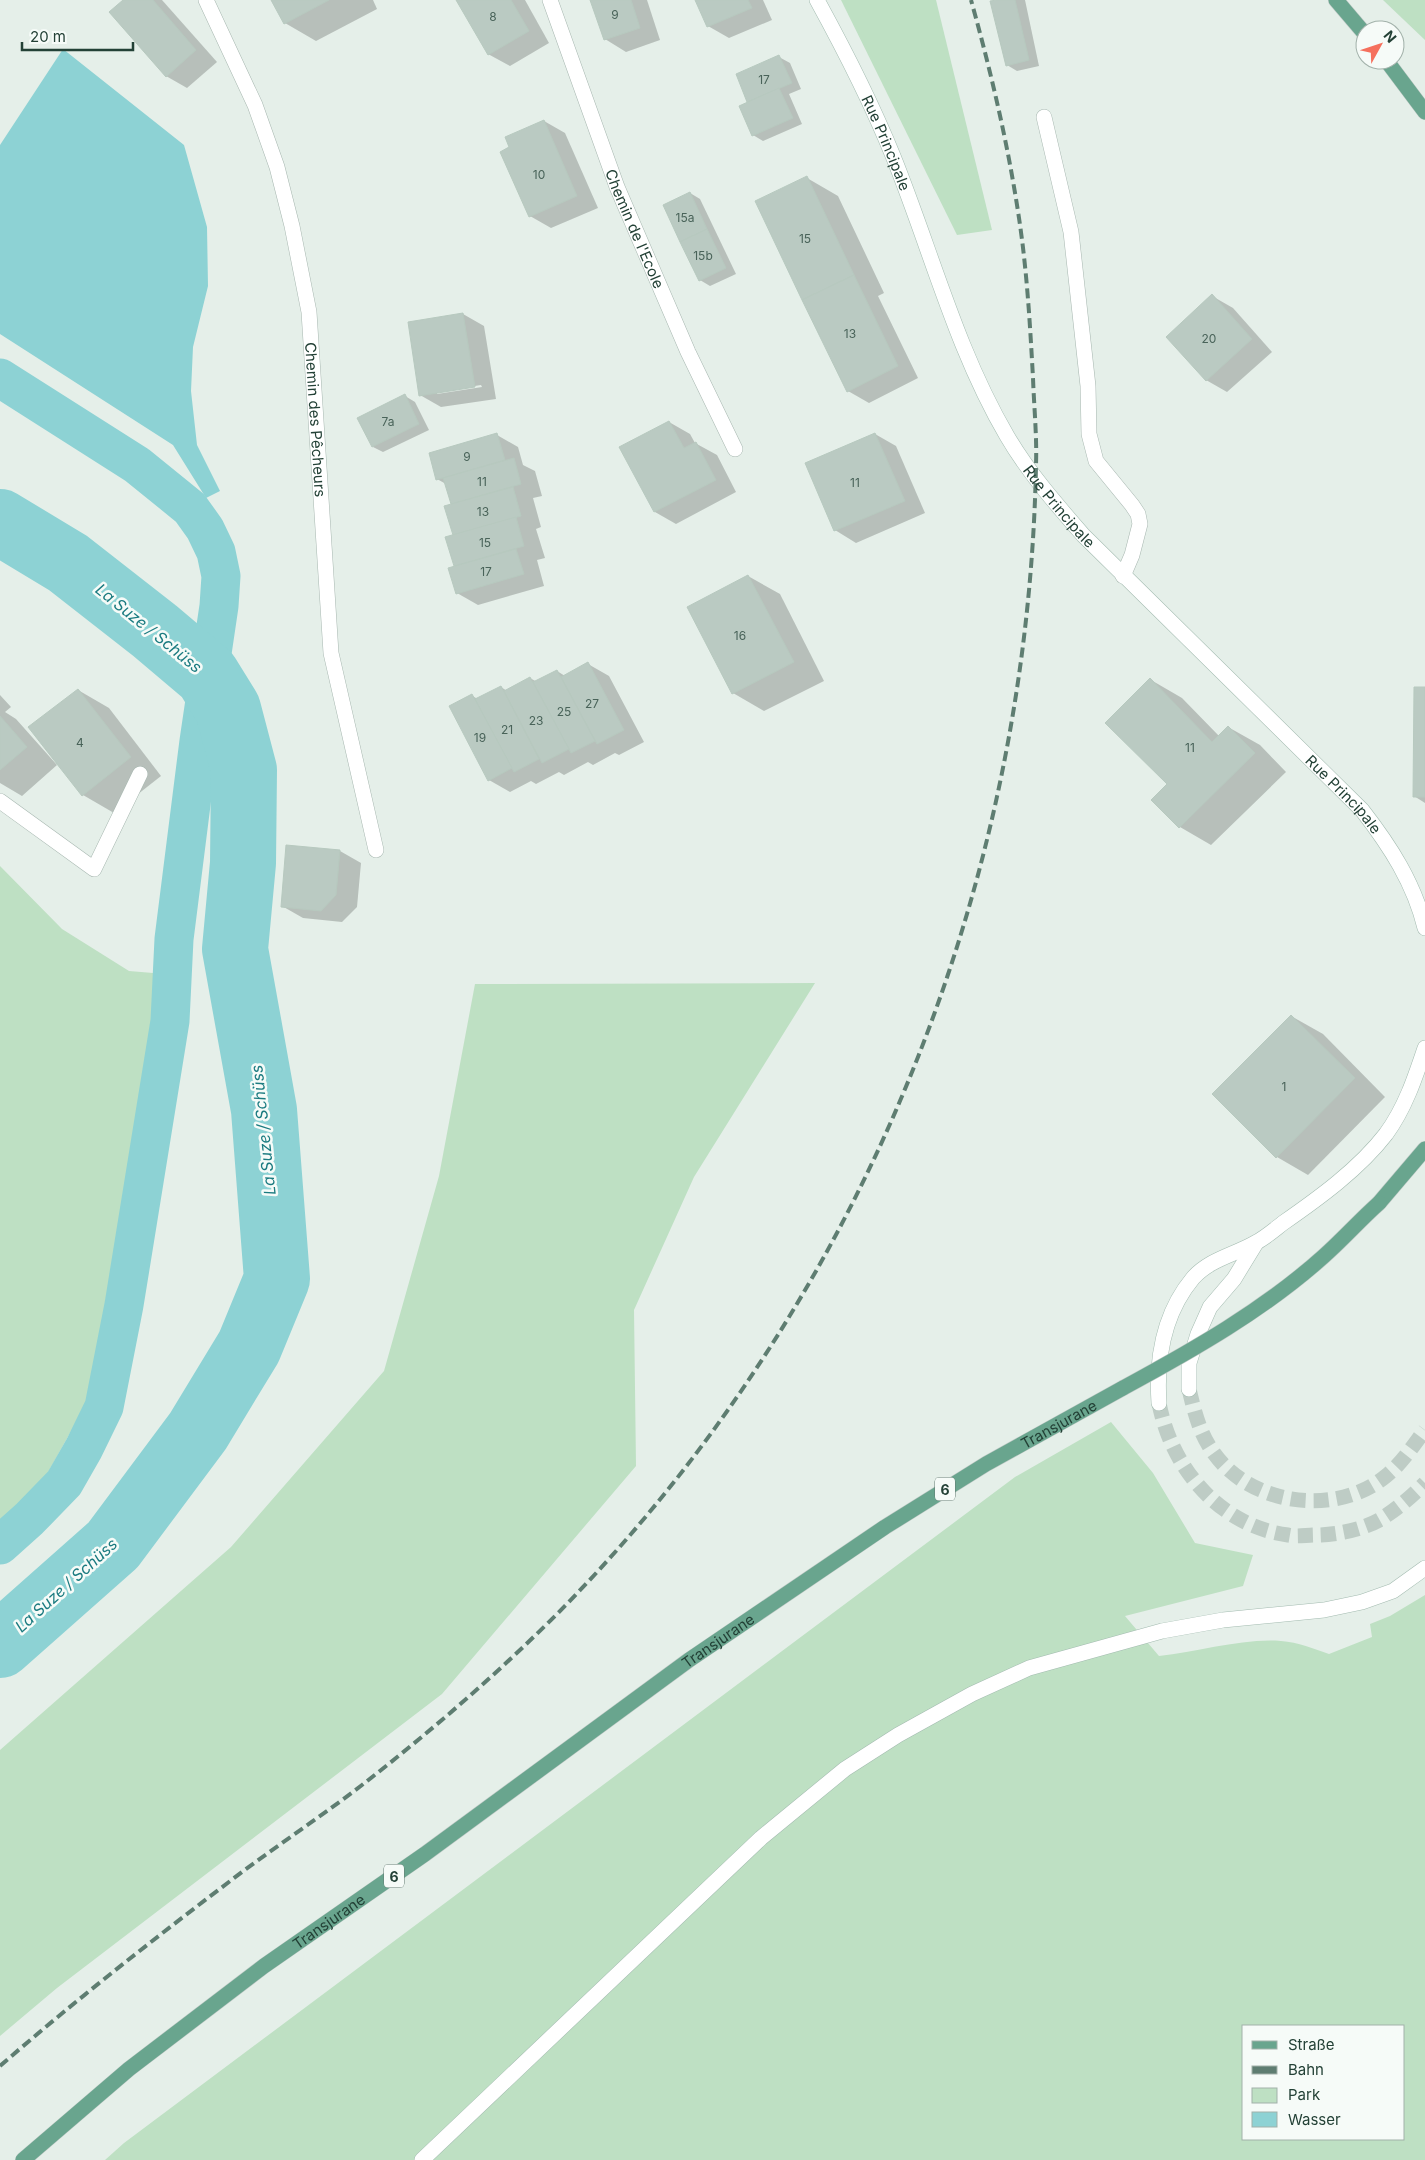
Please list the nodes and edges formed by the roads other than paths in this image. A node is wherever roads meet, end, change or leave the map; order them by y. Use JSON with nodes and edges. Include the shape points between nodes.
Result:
{"nodes":[{"id":1,"x":206,"y":0,"type":"edge"},
{"id":2,"x":550,"y":0,"type":"edge"},
{"id":3,"x":817,"y":0,"type":"edge"},
{"id":4,"x":1336,"y":0,"type":"edge"},
{"id":5,"x":1355,"y":22,"type":"edge"},
{"id":6,"x":1394,"y":70,"type":"edge"},
{"id":7,"x":1425,"y":112,"type":"edge"},
{"id":8,"x":1044,"y":118,"type":"dead end"},
{"id":9,"x":735,"y":449,"type":"dead end"},
{"id":10,"x":1123,"y":576,"type":"junction"},
{"id":11,"x":140,"y":774,"type":"dead end"},
{"id":12,"x":0,"y":801,"type":"edge"},
{"id":13,"x":376,"y":850,"type":"dead end"},
{"id":14,"x":1424,"y":923,"type":"edge"},
{"id":15,"x":1425,"y":1048,"type":"edge"},
{"id":16,"x":1425,"y":1148,"type":"edge"},
{"id":17,"x":1256,"y":1243,"type":"junction"},
{"id":18,"x":1189,"y":1389,"type":"tunnel mouth"},
{"id":19,"x":1159,"y":1402,"type":"tunnel mouth"},
{"id":20,"x":1425,"y":1568,"type":"edge"},
{"id":21,"x":23,"y":2160,"type":"edge"},
{"id":22,"x":422,"y":2160,"type":"edge"}],
"edges":[{"from":1,"to":13,"type":"street","name":"Chemin des Pêcheurs","via":[[255,105],[277,167],[292,226],[309,312],[331,653]]},
{"from":2,"to":9,"type":"street","name":"Chemin de l'Ecole","via":[[617,187],[688,352]]},
{"from":3,"to":10,"type":"street","name":"Rue Principale","via":[[852,65],[893,156],[965,352],[1007,436],[1083,536]]},
{"from":4,"to":5,"type":"main road"},
{"from":6,"to":7,"type":"main road"},
{"from":8,"to":10,"type":"street","via":[[1071,232],[1088,386],[1089,434],[1096,461],[1132,505],[1140,524]]},
{"from":10,"to":14,"type":"street","name":"Rue Principale","via":[[1362,810],[1398,861],[1415,894]]},
{"from":11,"to":12,"type":"street","via":[[94,869]]},
{"from":15,"to":17,"type":"street","via":[[1409,1094],[1386,1134],[1337,1182]]},
{"from":16,"to":21,"type":"main road","name":"Transjurane","number":"6","bridge":true,"via":[[1378,1202],[1323,1257],[1259,1306],[1205,1342],[986,1464],[885,1526],[689,1660],[425,1854],[264,1966],[129,2069]]},
{"from":17,"to":18,"type":"street","via":[[1234,1279],[1210,1307],[1189,1363]]},
{"from":17,"to":19,"type":"street","via":[[1216,1260],[1194,1278],[1178,1303],[1166,1324],[1160,1351],[1157,1375]]},
{"from":20,"to":22,"type":"street","via":[[1393,1591],[1362,1602],[1162,1631],[1029,1668],[972,1694],[898,1735],[845,1770],[761,1838]]}]}
